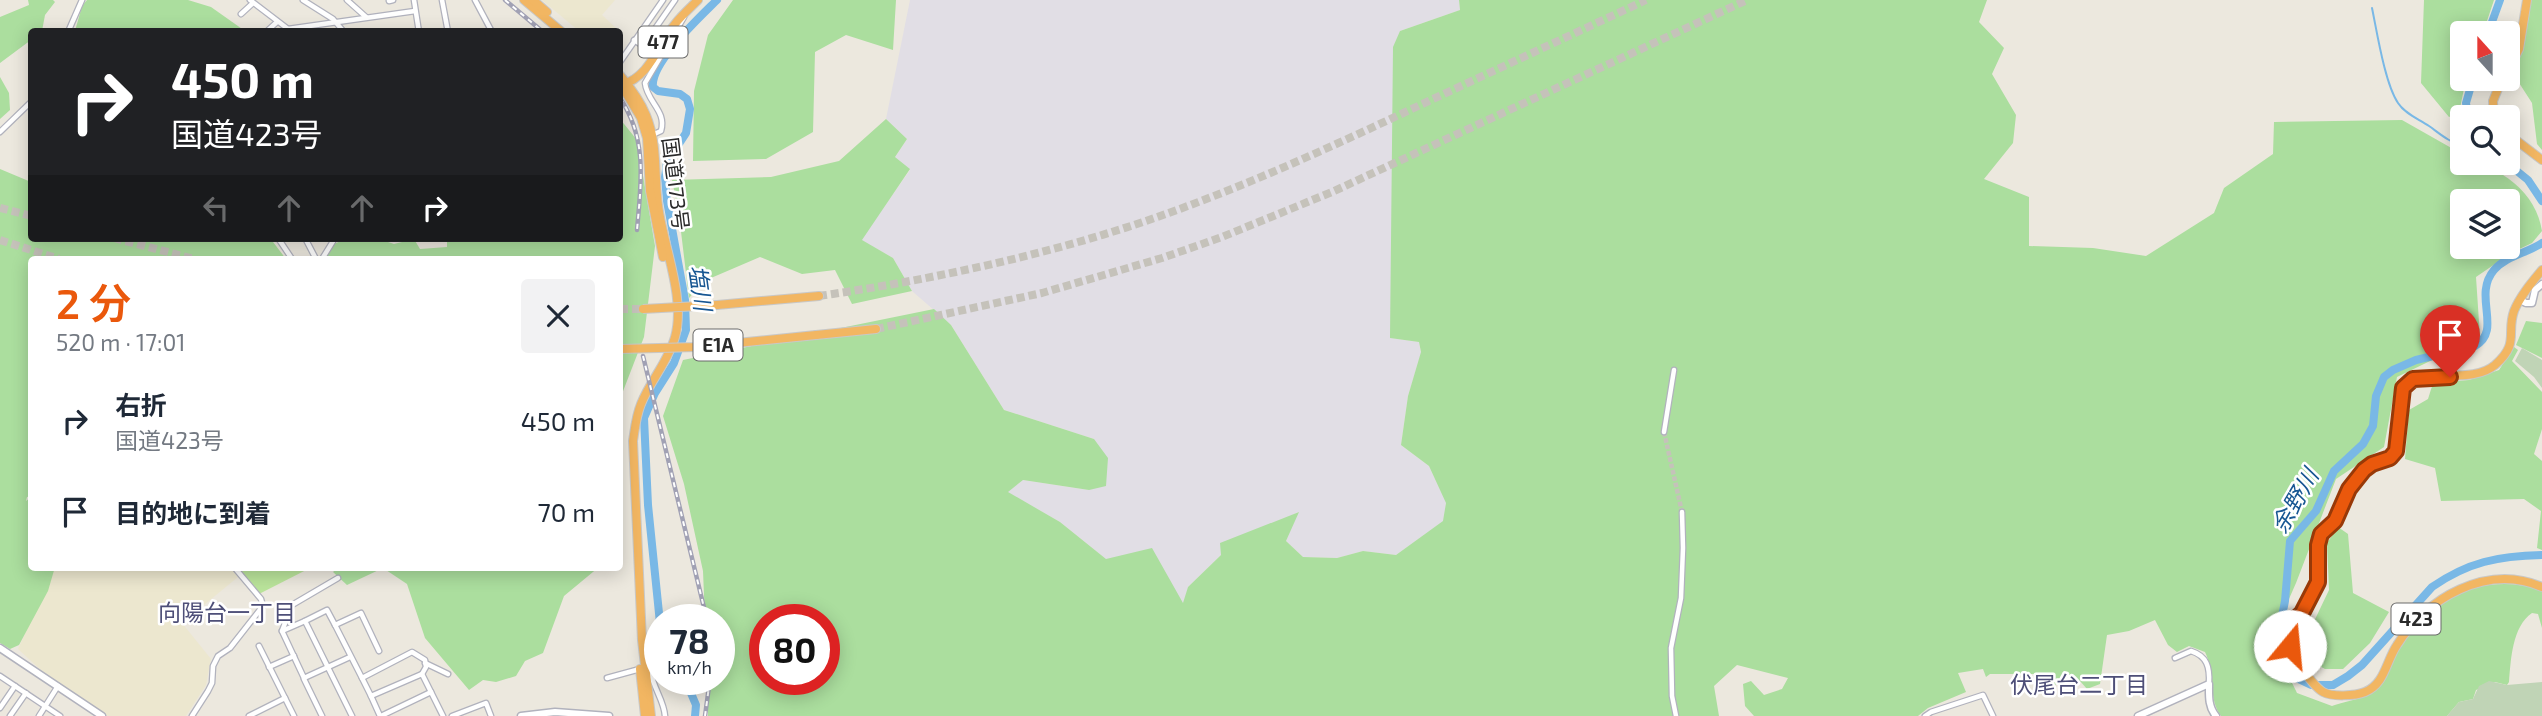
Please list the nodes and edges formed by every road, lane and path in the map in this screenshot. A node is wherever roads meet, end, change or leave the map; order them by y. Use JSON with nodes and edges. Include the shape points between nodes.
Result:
{"nodes":[{"id":1,"x":82,"y":0,"type":"edge"},
{"id":2,"x":303,"y":0,"type":"edge"},
{"id":3,"x":347,"y":0,"type":"edge"},
{"id":4,"x":414,"y":0,"type":"edge"},
{"id":5,"x":442,"y":0,"type":"edge"},
{"id":6,"x":475,"y":0,"type":"edge"},
{"id":7,"x":524,"y":0,"type":"edge"},
{"id":8,"x":533,"y":0,"type":"edge"},
{"id":9,"x":663,"y":0,"type":"edge"},
{"id":10,"x":675,"y":0,"type":"edge"},
{"id":11,"x":698,"y":0,"type":"edge"},
{"id":12,"x":2528,"y":0,"type":"edge"},
{"id":13,"x":252,"y":1,"type":"edge"},
{"id":14,"x":311,"y":2,"type":"edge"},
{"id":15,"x":415,"y":11,"type":"junction"},
{"id":16,"x":685,"y":12,"type":"junction"},
{"id":17,"x":241,"y":14,"type":"dead end"},
{"id":18,"x":367,"y":18,"type":"junction"},
{"id":19,"x":277,"y":22,"type":"junction"},
{"id":20,"x":336,"y":23,"type":"junction"},
{"id":21,"x":70,"y":28,"type":"edge"},
{"id":22,"x":270,"y":28,"type":"edge"},
{"id":23,"x":284,"y":28,"type":"edge"},
{"id":24,"x":300,"y":28,"type":"edge"},
{"id":25,"x":340,"y":28,"type":"edge"},
{"id":26,"x":418,"y":28,"type":"edge"},
{"id":27,"x":447,"y":28,"type":"edge"},
{"id":28,"x":490,"y":28,"type":"edge"},
{"id":29,"x":557,"y":28,"type":"edge"},
{"id":30,"x":565,"y":28,"type":"edge"},
{"id":31,"x":634,"y":40,"type":"junction"},
{"id":32,"x":2520,"y":44,"type":"edge"},
{"id":33,"x":643,"y":46,"type":"junction"},
{"id":34,"x":655,"y":55,"type":"junction"},
{"id":35,"x":623,"y":57,"type":"edge"},
{"id":36,"x":623,"y":83,"type":"edge"},
{"id":37,"x":623,"y":85,"type":"edge"},
{"id":38,"x":623,"y":86,"type":"edge"},
{"id":39,"x":28,"y":105,"type":"edge"},
{"id":40,"x":0,"y":132,"type":"edge"},
{"id":41,"x":652,"y":135,"type":"junction"},
{"id":42,"x":2520,"y":143,"type":"edge"},
{"id":43,"x":2542,"y":160,"type":"edge"},
{"id":44,"x":2542,"y":270,"type":"edge"},
{"id":45,"x":2542,"y":285,"type":"edge"},
{"id":46,"x":820,"y":296,"type":"tunnel mouth"},
{"id":47,"x":2520,"y":300,"type":"junction"},
{"id":48,"x":643,"y":309,"type":"tunnel mouth"},
{"id":49,"x":876,"y":329,"type":"tunnel mouth"},
{"id":50,"x":623,"y":349,"type":"edge"},
{"id":51,"x":1674,"y":370,"type":"dead end"},
{"id":52,"x":1664,"y":432,"type":"tunnel mouth"},
{"id":53,"x":1682,"y":512,"type":"tunnel mouth"},
{"id":54,"x":237,"y":571,"type":"edge"},
{"id":55,"x":338,"y":578,"type":"dead end"},
{"id":56,"x":2542,"y":587,"type":"edge"},
{"id":57,"x":305,"y":621,"type":"junction"},
{"id":58,"x":335,"y":625,"type":"junction"},
{"id":59,"x":282,"y":631,"type":"junction"},
{"id":60,"x":259,"y":646,"type":"dead end"},
{"id":61,"x":0,"y":648,"type":"edge"},
{"id":62,"x":379,"y":651,"type":"dead end"},
{"id":63,"x":294,"y":656,"type":"junction"},
{"id":64,"x":351,"y":657,"type":"junction"},
{"id":65,"x":2175,"y":658,"type":"dead end"},
{"id":66,"x":425,"y":663,"type":"junction"},
{"id":67,"x":269,"y":667,"type":"junction"},
{"id":68,"x":327,"y":668,"type":"junction"},
{"id":69,"x":643,"y":671,"type":"junction"},
{"id":70,"x":422,"y":674,"type":"junction"},
{"id":71,"x":448,"y":674,"type":"dead end"},
{"id":72,"x":0,"y":676,"type":"edge"},
{"id":73,"x":304,"y":678,"type":"junction"},
{"id":74,"x":362,"y":678,"type":"junction"},
{"id":75,"x":607,"y":678,"type":"dead end"},
{"id":76,"x":2210,"y":684,"type":"junction"},
{"id":77,"x":15,"y":686,"type":"junction"},
{"id":78,"x":58,"y":686,"type":"junction"},
{"id":79,"x":431,"y":692,"type":"junction"},
{"id":80,"x":26,"y":693,"type":"junction"},
{"id":81,"x":371,"y":696,"type":"junction"},
{"id":82,"x":285,"y":698,"type":"junction"},
{"id":83,"x":46,"y":706,"type":"junction"},
{"id":84,"x":0,"y":708,"type":"edge"},
{"id":85,"x":442,"y":714,"type":"edge"},
{"id":86,"x":349,"y":715,"type":"edge"},
{"id":87,"x":594,"y":715,"type":"edge"},
{"id":88,"x":10,"y":716,"type":"edge"},
{"id":89,"x":39,"y":716,"type":"edge"},
{"id":90,"x":60,"y":716,"type":"edge"},
{"id":91,"x":102,"y":716,"type":"edge"},
{"id":92,"x":192,"y":716,"type":"edge"},
{"id":93,"x":249,"y":716,"type":"edge"},
{"id":94,"x":294,"y":716,"type":"edge"},
{"id":95,"x":322,"y":716,"type":"edge"},
{"id":96,"x":380,"y":716,"type":"edge"},
{"id":97,"x":434,"y":716,"type":"edge"},
{"id":98,"x":452,"y":716,"type":"edge"},
{"id":99,"x":492,"y":716,"type":"edge"},
{"id":100,"x":521,"y":716,"type":"edge"},
{"id":101,"x":609,"y":716,"type":"edge"},
{"id":102,"x":645,"y":716,"type":"edge"},
{"id":103,"x":651,"y":716,"type":"edge"},
{"id":104,"x":665,"y":716,"type":"edge"},
{"id":105,"x":1676,"y":716,"type":"edge"},
{"id":106,"x":1925,"y":716,"type":"edge"},
{"id":107,"x":1993,"y":716,"type":"edge"},
{"id":108,"x":2138,"y":716,"type":"edge"},
{"id":109,"x":2216,"y":716,"type":"edge"}],
"edges":[{"from":1,"to":21,"type":"street"},
{"from":2,"to":14,"type":"street"},
{"from":3,"to":18,"type":"street"},
{"from":4,"to":15,"type":"street"},
{"from":5,"to":27,"type":"street"},
{"from":6,"to":28,"type":"street"},
{"from":7,"to":29,"type":"highway"},
{"from":8,"to":30,"type":"highway"},
{"from":9,"to":31,"type":"street"},
{"from":10,"to":33,"type":"street"},
{"from":11,"to":16,"type":"highway","number":"477"},
{"from":12,"to":32,"type":"highway"},
{"from":13,"to":17,"type":"street"},
{"from":13,"to":19,"type":"street"},
{"from":14,"to":20,"type":"street"},
{"from":15,"to":18,"type":"street"},
{"from":15,"to":26,"type":"street"},
{"from":16,"to":34,"type":"highway","number":"477"},
{"from":16,"to":41,"type":"street","via":[[645,83],[663,122],[661,131]]},
{"from":18,"to":20,"type":"street"},
{"from":19,"to":22,"type":"street"},
{"from":19,"to":23,"type":"street"},
{"from":20,"to":24,"type":"street"},
{"from":20,"to":25,"type":"street"},
{"from":31,"to":33,"type":"street"},
{"from":31,"to":35,"type":"street"},
{"from":33,"to":34,"type":"street"},
{"from":34,"to":36,"type":"highway","number":"477","via":[[641,74]]},
{"from":37,"to":41,"type":"highway","name":"国道173号","via":[[646,114]]},
{"from":38,"to":69,"type":"highway","name":"国道173号","via":[[648,138],[650,191],[672,321],[661,360],[636,401],[630,422],[628,453]]},
{"from":39,"to":40,"type":"street"},
{"from":41,"to":69,"type":"highway","name":"国道173号","via":[[658,208],[677,314],[675,336],[641,403],[633,441]]},
{"from":42,"to":43,"type":"highway"},
{"from":44,"to":47,"type":"highway","number":"423"},
{"from":45,"to":47,"type":"street","via":[[2535,290],[2532,303]]},
{"from":46,"to":48,"type":"highway","number":"E1A","bridge":true},
{"from":47,"to":56,"type":"highway","number":"423","via":[[2513,314],[2512,343],[2496,364],[2472,375],[2413,379],[2406,385],[2396,451],[2364,470],[2349,489],[2335,521],[2321,534],[2318,582],[2286,635],[2299,664],[2320,689],[2357,694],[2374,687],[2394,649],[2438,601],[2466,587],[2499,579]]},
{"from":49,"to":50,"type":"highway","number":"E1A","bridge":true,"via":[[697,347]]},
{"from":51,"to":52,"type":"street"},
{"from":53,"to":105,"type":"street","via":[[1681,598],[1671,648]]},
{"from":54,"to":92,"type":"street","via":[[263,607],[218,656],[212,683]]},
{"from":55,"to":59,"type":"street","via":[[292,605]]},
{"from":57,"to":58,"type":"street","via":[[327,610]]},
{"from":57,"to":59,"type":"street"},
{"from":57,"to":68,"type":"street"},
{"from":58,"to":62,"type":"street","via":[[361,613]]},
{"from":58,"to":64,"type":"street"},
{"from":59,"to":63,"type":"street"},
{"from":60,"to":67,"type":"street"},
{"from":61,"to":78,"type":"street"},
{"from":63,"to":67,"type":"street"},
{"from":63,"to":73,"type":"street"},
{"from":64,"to":68,"type":"street"},
{"from":64,"to":74,"type":"street"},
{"from":65,"to":76,"type":"street","via":[[2191,651],[2202,654],[2209,665]]},
{"from":66,"to":70,"type":"street"},
{"from":66,"to":71,"type":"street"},
{"from":66,"to":74,"type":"street","via":[[412,652]]},
{"from":67,"to":82,"type":"street"},
{"from":68,"to":73,"type":"street"},
{"from":68,"to":86,"type":"street"},
{"from":69,"to":75,"type":"street"},
{"from":69,"to":102,"type":"highway","name":"国道173号"},
{"from":69,"to":103,"type":"highway","name":"国道173号"},
{"from":69,"to":104,"type":"street","via":[[651,672]]},
{"from":70,"to":79,"type":"street"},
{"from":70,"to":81,"type":"street"},
{"from":72,"to":77,"type":"street"},
{"from":73,"to":95,"type":"street"},
{"from":74,"to":81,"type":"street"},
{"from":76,"to":108,"type":"street"},
{"from":76,"to":109,"type":"street","via":[[2209,703]]},
{"from":77,"to":80,"type":"street"},
{"from":77,"to":84,"type":"street"},
{"from":78,"to":83,"type":"street"},
{"from":78,"to":91,"type":"street"},
{"from":79,"to":85,"type":"street"},
{"from":79,"to":96,"type":"street"},
{"from":80,"to":83,"type":"street"},
{"from":80,"to":88,"type":"street"},
{"from":81,"to":96,"type":"street"},
{"from":82,"to":93,"type":"street"},
{"from":82,"to":94,"type":"street"},
{"from":83,"to":89,"type":"street"},
{"from":83,"to":90,"type":"street"},
{"from":85,"to":97,"type":"street"},
{"from":87,"to":100,"type":"street","via":[[555,712]]},
{"from":87,"to":101,"type":"street"},
{"from":98,"to":99,"type":"street","via":[[486,703]]},
{"from":106,"to":107,"type":"street","via":[[1983,695]]}]}
